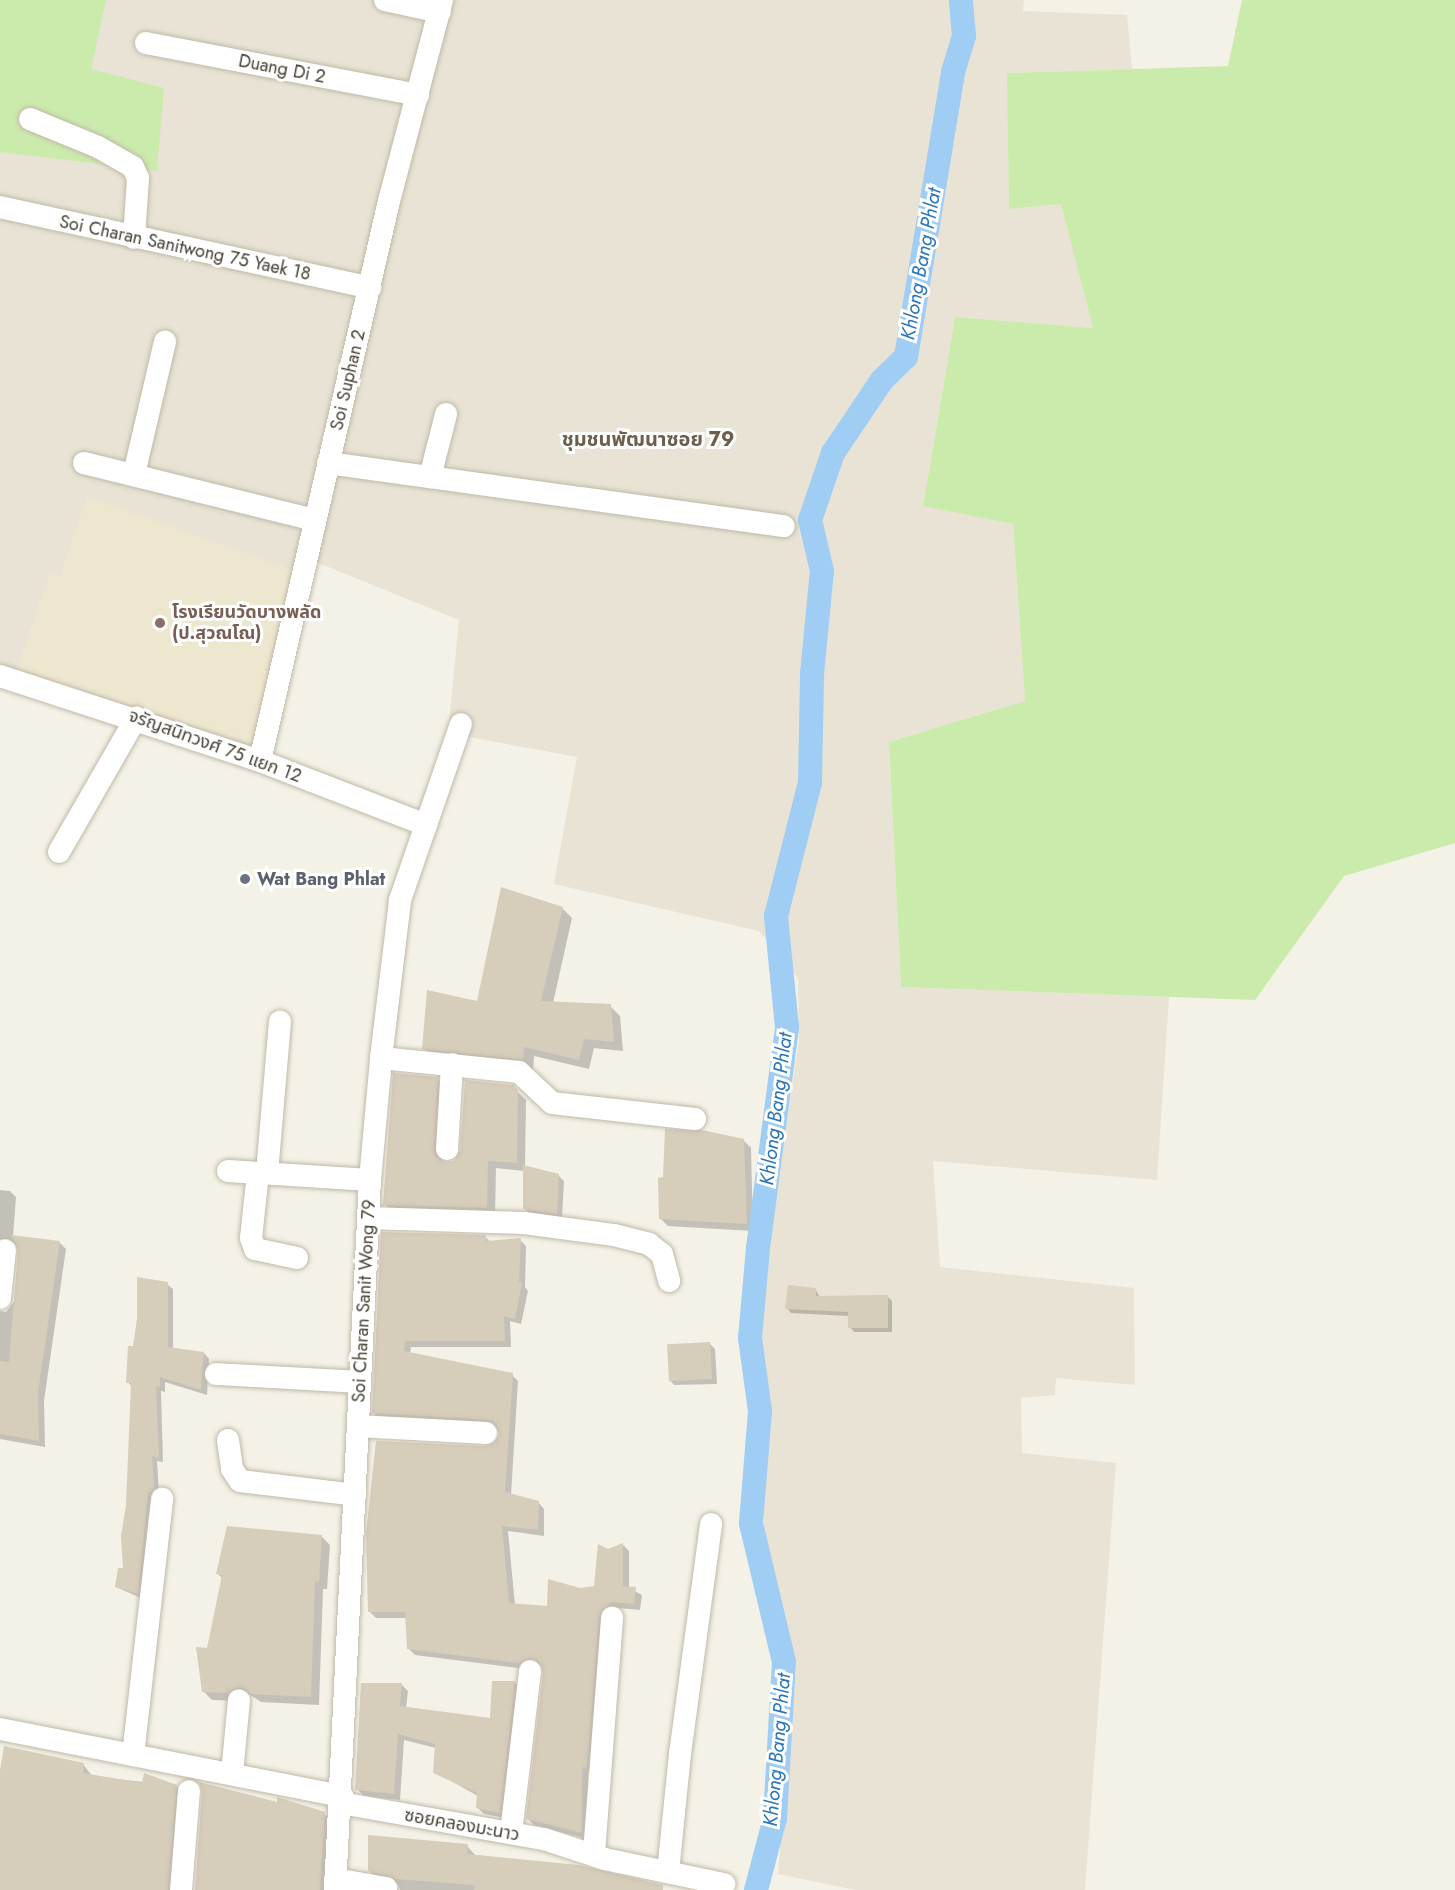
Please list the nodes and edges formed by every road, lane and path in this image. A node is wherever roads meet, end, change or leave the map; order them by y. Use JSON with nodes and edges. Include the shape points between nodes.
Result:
{"nodes":[{"id":1,"x":385,"y":0,"type":"edge"},
{"id":2,"x":441,"y":6,"type":"edge"},
{"id":3,"x":146,"y":43,"type":"dead end"},
{"id":4,"x":418,"y":95,"type":"junction"},
{"id":5,"x":30,"y":119,"type":"dead end"},
{"id":6,"x":0,"y":207,"type":"edge"},
{"id":7,"x":134,"y":238,"type":"junction"},
{"id":8,"x":370,"y":288,"type":"junction"},
{"id":9,"x":165,"y":342,"type":"dead end"},
{"id":10,"x":446,"y":414,"type":"dead end"},
{"id":11,"x":84,"y":463,"type":"dead end"},
{"id":12,"x":328,"y":463,"type":"junction"},
{"id":13,"x":134,"y":474,"type":"junction"},
{"id":14,"x":430,"y":477,"type":"junction"},
{"id":15,"x":315,"y":520,"type":"junction"},
{"id":16,"x":784,"y":526,"type":"dead end"},
{"id":17,"x":0,"y":676,"type":"edge"},
{"id":18,"x":136,"y":718,"type":"junction"},
{"id":19,"x":461,"y":724,"type":"dead end"},
{"id":20,"x":260,"y":761,"type":"junction"},
{"id":21,"x":426,"y":825,"type":"junction"},
{"id":22,"x":59,"y":852,"type":"dead end"},
{"id":23,"x":280,"y":1022,"type":"dead end"},
{"id":24,"x":381,"y":1058,"type":"junction"},
{"id":25,"x":452,"y":1064,"type":"junction"},
{"id":26,"x":695,"y":1119,"type":"dead end"},
{"id":27,"x":447,"y":1149,"type":"dead end"},
{"id":28,"x":228,"y":1171,"type":"dead end"},
{"id":29,"x":263,"y":1173,"type":"junction"},
{"id":30,"x":370,"y":1180,"type":"junction"},
{"id":31,"x":368,"y":1218,"type":"junction"},
{"id":32,"x":5,"y":1250,"type":"dead end"},
{"id":33,"x":297,"y":1258,"type":"dead end"},
{"id":34,"x":669,"y":1281,"type":"dead end"},
{"id":35,"x":0,"y":1298,"type":"edge"},
{"id":36,"x":216,"y":1374,"type":"dead end"},
{"id":37,"x":359,"y":1382,"type":"junction"},
{"id":38,"x":358,"y":1426,"type":"junction"},
{"id":39,"x":486,"y":1433,"type":"dead end"},
{"id":40,"x":228,"y":1440,"type":"dead end"},
{"id":41,"x":355,"y":1495,"type":"junction"},
{"id":42,"x":162,"y":1500,"type":"dead end"},
{"id":43,"x":711,"y":1524,"type":"dead end"},
{"id":44,"x":612,"y":1618,"type":"dead end"},
{"id":45,"x":530,"y":1671,"type":"dead end"},
{"id":46,"x":239,"y":1700,"type":"dead end"},
{"id":47,"x":0,"y":1729,"type":"edge"},
{"id":48,"x":133,"y":1755,"type":"junction"},
{"id":49,"x":232,"y":1774,"type":"junction"},
{"id":50,"x":189,"y":1791,"type":"dead end"},
{"id":51,"x":342,"y":1800,"type":"junction"},
{"id":52,"x":511,"y":1833,"type":"junction"},
{"id":53,"x":588,"y":1851,"type":"junction"},
{"id":54,"x":668,"y":1872,"type":"junction"},
{"id":55,"x":335,"y":1884,"type":"edge"},
{"id":56,"x":724,"y":1884,"type":"dead end"},
{"id":57,"x":386,"y":1888,"type":"dead end"},
{"id":58,"x":181,"y":1890,"type":"edge"}],
"edges":[{"from":1,"to":2,"type":"street"},
{"from":2,"to":4,"type":"street","name":"Soi Suphan 2"},
{"from":3,"to":4,"type":"street","name":"Duang Di 2"},
{"from":4,"to":8,"type":"street","name":"Soi Suphan 2"},
{"from":5,"to":7,"type":"street","via":[[98,147],[133,167],[138,178]]},
{"from":6,"to":7,"type":"street","name":"Soi Charan Sanitwong 75 Yaek 18"},
{"from":7,"to":8,"type":"street","name":"Soi Charan Sanitwong 75 Yaek 18"},
{"from":8,"to":12,"type":"street","name":"Soi Suphan 2"},
{"from":9,"to":13,"type":"street"},
{"from":10,"to":14,"type":"street"},
{"from":11,"to":13,"type":"street"},
{"from":12,"to":14,"type":"street"},
{"from":12,"to":15,"type":"street","name":"Soi Suphan 2"},
{"from":13,"to":15,"type":"street"},
{"from":14,"to":16,"type":"street"},
{"from":15,"to":20,"type":"street","name":"Soi Suphan 2"},
{"from":17,"to":18,"type":"street","name":"จรัญสนิทวงศ์ 75 แยก 12"},
{"from":18,"to":20,"type":"street","name":"จรัญสนิทวงศ์ 75 แยก 12"},
{"from":18,"to":22,"type":"street"},
{"from":19,"to":21,"type":"street","name":"Soi Charan Sanit Wong 79"},
{"from":20,"to":21,"type":"street","name":"จรัญสนิทวงศ์ 75 แยก 12"},
{"from":21,"to":24,"type":"street","name":"Soi Charan Sanit Wong 79","via":[[395,927]]},
{"from":23,"to":29,"type":"street"},
{"from":24,"to":25,"type":"street"},
{"from":24,"to":30,"type":"street","name":"Soi Charan Sanit Wong 79"},
{"from":25,"to":26,"type":"street","via":[[519,1072],[552,1103]]},
{"from":25,"to":27,"type":"street"},
{"from":28,"to":29,"type":"street"},
{"from":29,"to":30,"type":"street"},
{"from":29,"to":33,"type":"street","via":[[251,1238],[255,1249]]},
{"from":30,"to":31,"type":"street","name":"Soi Charan Sanit Wong 79"},
{"from":31,"to":34,"type":"street","via":[[524,1222],[614,1235],[650,1244],[662,1254]]},
{"from":31,"to":37,"type":"street","name":"Soi Charan Sanit Wong 79"},
{"from":32,"to":35,"type":"street"},
{"from":36,"to":37,"type":"street"},
{"from":37,"to":38,"type":"street","name":"Soi Charan Sanit Wong 79"},
{"from":38,"to":39,"type":"street"},
{"from":38,"to":41,"type":"street","name":"Soi Charan Sanit Wong 79"},
{"from":40,"to":41,"type":"street","via":[[232,1468],[240,1480]]},
{"from":41,"to":51,"type":"street","name":"Soi Charan Sanit Wong 79"},
{"from":42,"to":48,"type":"street"},
{"from":43,"to":54,"type":"street"},
{"from":44,"to":53,"type":"street"},
{"from":45,"to":52,"type":"street"},
{"from":46,"to":49,"type":"street"},
{"from":47,"to":48,"type":"street","name":"ซอยคลองมะนาว"},
{"from":48,"to":49,"type":"street","name":"ซอยคลองมะนาว"},
{"from":49,"to":51,"type":"street","name":"ซอยคลองมะนาว"},
{"from":50,"to":58,"type":"street"},
{"from":51,"to":52,"type":"street","name":"ซอยคลองมะนาว"},
{"from":51,"to":55,"type":"street","name":"Soi Charan Sanit Wong 79"},
{"from":52,"to":53,"type":"street","name":"ซอยคลองมะนาว"},
{"from":53,"to":54,"type":"street","name":"ซอยคลองมะนาว"},
{"from":54,"to":56,"type":"street","name":"ซอยคลองมะนาว"},
{"from":55,"to":57,"type":"street"}]}
